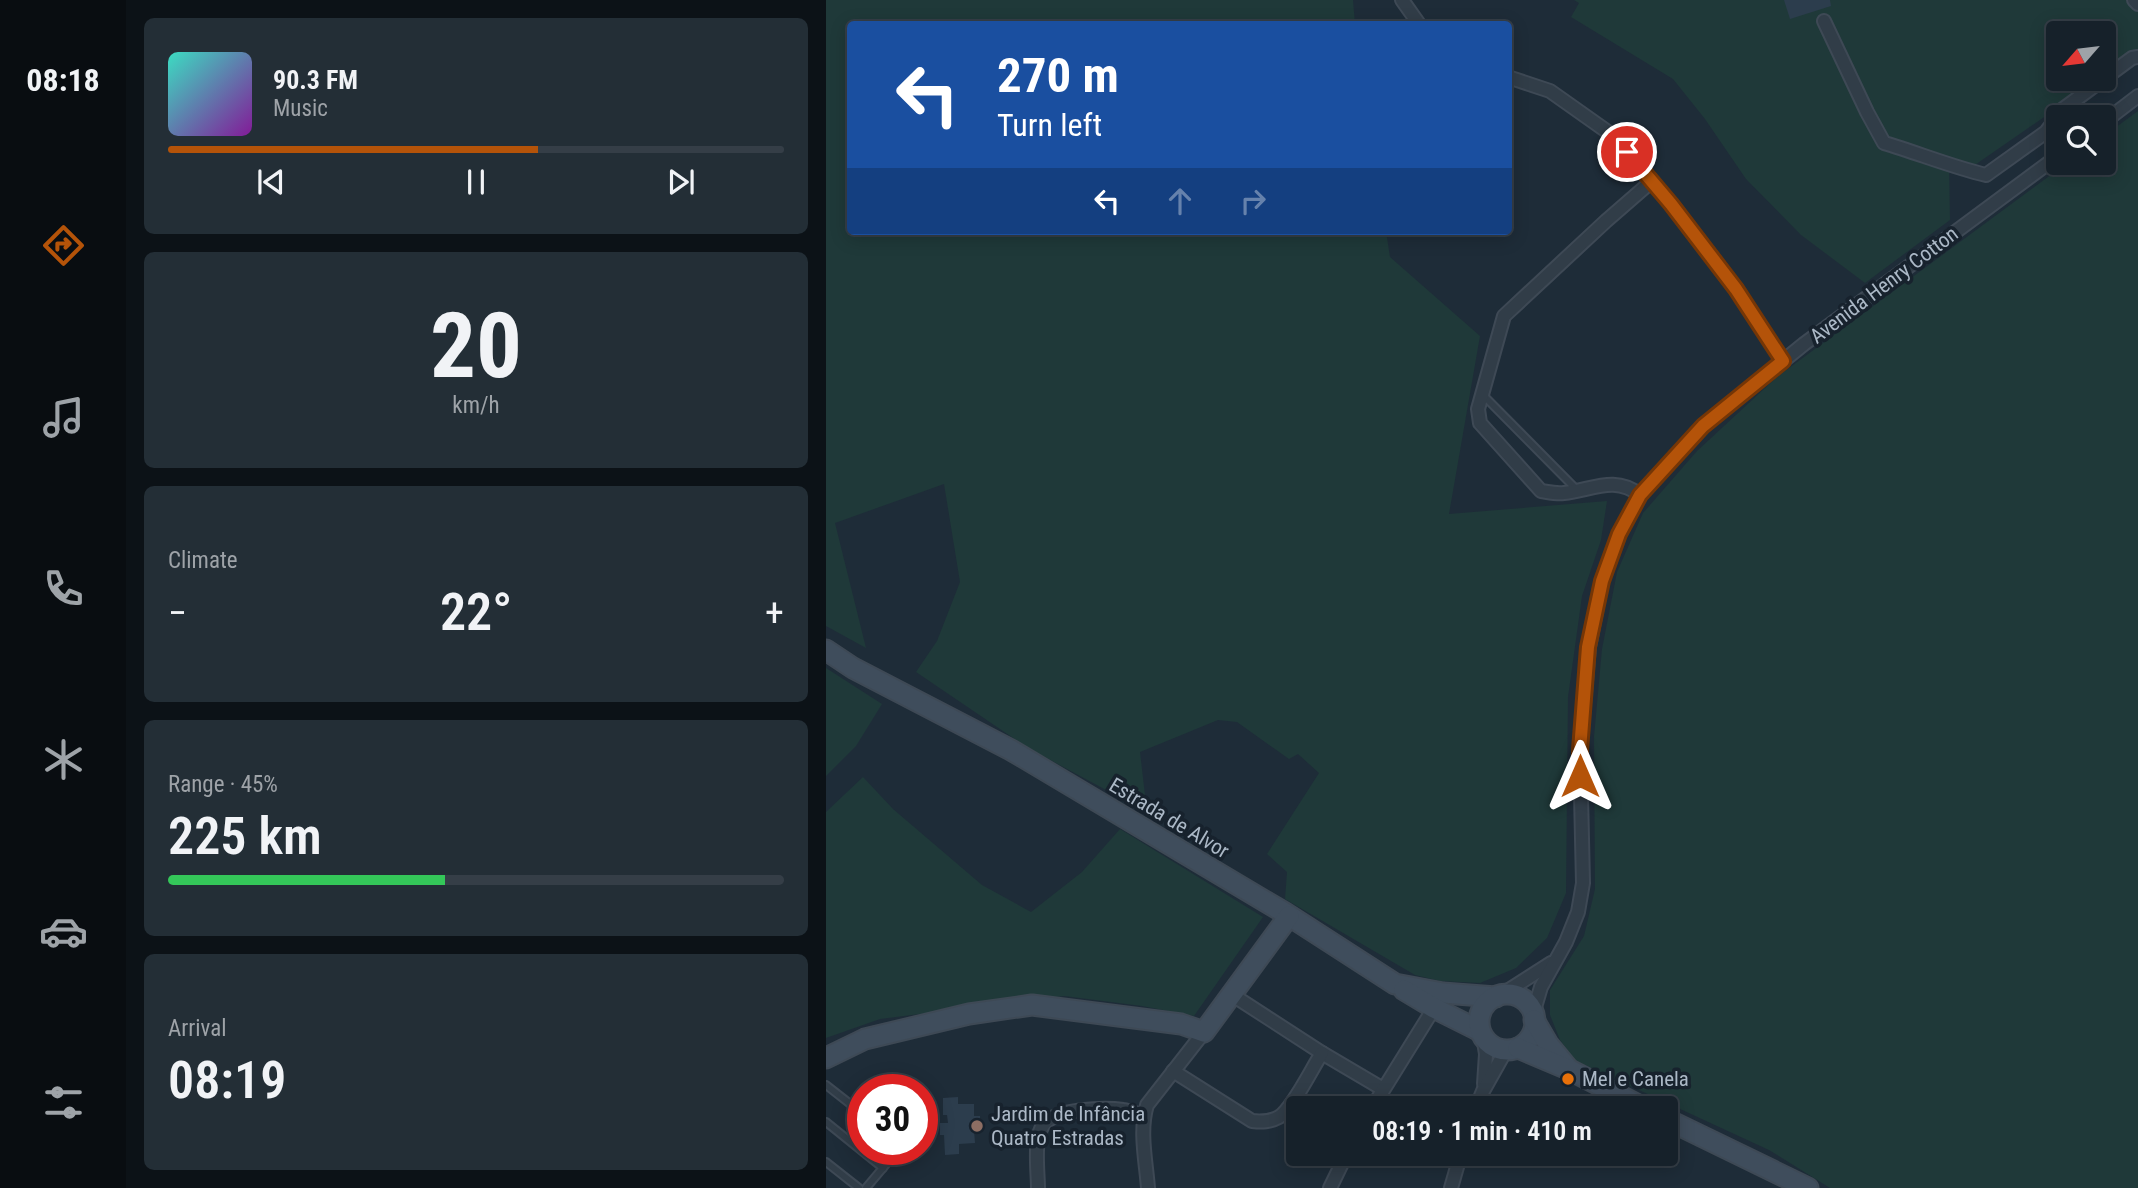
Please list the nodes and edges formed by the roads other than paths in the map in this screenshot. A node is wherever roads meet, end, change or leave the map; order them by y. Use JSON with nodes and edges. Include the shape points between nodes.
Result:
{"nodes":[{"id":1,"x":1402,"y":0,"type":"edge"},
{"id":2,"x":2134,"y":0,"type":"edge"},
{"id":3,"x":2138,"y":4,"type":"edge"},
{"id":4,"x":1417,"y":21,"type":"edge"},
{"id":5,"x":1824,"y":21,"type":"dead end"},
{"id":6,"x":2138,"y":57,"type":"edge"},
{"id":7,"x":1512,"y":78,"type":"edge"},
{"id":8,"x":2138,"y":96,"type":"edge"},
{"id":9,"x":2116,"y":113,"type":"edge"},
{"id":10,"x":2046,"y":165,"type":"edge"},
{"id":11,"x":1652,"y":181,"type":"junction"},
{"id":12,"x":1783,"y":361,"type":"junction"},
{"id":13,"x":1482,"y":394,"type":"junction"},
{"id":14,"x":1577,"y":490,"type":"junction"},
{"id":15,"x":1640,"y":495,"type":"junction"},
{"id":16,"x":826,"y":650,"type":"edge"},
{"id":17,"x":1289,"y":916,"type":"junction"},
{"id":18,"x":1555,"y":961,"type":"junction"},
{"id":19,"x":1395,"y":984,"type":"junction"},
{"id":20,"x":1231,"y":995,"type":"junction"},
{"id":21,"x":1498,"y":996,"type":"junction"},
{"id":22,"x":1434,"y":1008,"type":"junction"},
{"id":23,"x":1533,"y":1017,"type":"junction"},
{"id":24,"x":1204,"y":1032,"type":"junction"},
{"id":25,"x":1481,"y":1033,"type":"junction"},
{"id":26,"x":1512,"y":1049,"type":"junction"},
{"id":27,"x":1322,"y":1053,"type":"junction"},
{"id":28,"x":826,"y":1058,"type":"edge"},
{"id":29,"x":1173,"y":1070,"type":"junction"},
{"id":30,"x":1570,"y":1070,"type":"junction"},
{"id":31,"x":826,"y":1085,"type":"edge"},
{"id":32,"x":1383,"y":1089,"type":"junction"},
{"id":33,"x":1483,"y":1091,"type":"junction"},
{"id":34,"x":1379,"y":1096,"type":"edge"},
{"id":35,"x":1481,"y":1096,"type":"edge"},
{"id":36,"x":1621,"y":1096,"type":"edge"},
{"id":37,"x":847,"y":1101,"type":"edge"},
{"id":38,"x":1144,"y":1116,"type":"junction"},
{"id":39,"x":826,"y":1122,"type":"edge"},
{"id":40,"x":1678,"y":1125,"type":"edge"},
{"id":41,"x":826,"y":1162,"type":"edge"},
{"id":42,"x":886,"y":1165,"type":"edge"},
{"id":43,"x":1341,"y":1166,"type":"edge"},
{"id":44,"x":1457,"y":1166,"type":"edge"},
{"id":45,"x":883,"y":1168,"type":"junction"},
{"id":46,"x":859,"y":1188,"type":"edge"},
{"id":47,"x":866,"y":1188,"type":"edge"},
{"id":48,"x":1038,"y":1188,"type":"edge"},
{"id":49,"x":1148,"y":1188,"type":"edge"},
{"id":50,"x":1330,"y":1188,"type":"edge"},
{"id":51,"x":1451,"y":1188,"type":"edge"},
{"id":52,"x":1808,"y":1188,"type":"edge"}],
"edges":[{"from":1,"to":4,"type":"street"},
{"from":2,"to":3,"type":"street"},
{"from":5,"to":6,"type":"street","via":[[1884,143],[1986,175],[2046,132],[2063,109]]},
{"from":7,"to":11,"type":"street","via":[[1550,91],[1615,138]]},
{"from":8,"to":9,"type":"street"},
{"from":10,"to":12,"type":"street","name":"Avenida Henry Cotton"},
{"from":11,"to":12,"type":"street","via":[[1736,289]]},
{"from":11,"to":13,"type":"street","via":[[1504,316]]},
{"from":12,"to":15,"type":"street","name":"Avenida Henry Cotton","via":[[1703,426]]},
{"from":13,"to":14,"type":"lane"},
{"from":13,"to":14,"type":"street","via":[[1480,423],[1541,491],[1560,494]]},
{"from":14,"to":15,"type":"street","via":[[1622,484]]},
{"from":15,"to":18,"type":"street","name":"Avenida Henry Cotton","via":[[1602,581],[1588,647],[1580,750],[1583,883],[1578,912]]},
{"from":16,"to":17,"type":"street","name":"Estrada de Alvor","via":[[1011,750]]},
{"from":17,"to":19,"type":"street","name":"Estrada de Alvor"},
{"from":17,"to":20,"type":"street"},
{"from":18,"to":21,"type":"street"},
{"from":18,"to":23,"type":"street","name":"Avenida Henry Cotton","via":[[1541,987]]},
{"from":19,"to":21,"type":"street","name":"Estrada de Alvor"},
{"from":19,"to":22,"type":"street","name":"Estrada de Alvor"},
{"from":20,"to":24,"type":"street"},
{"from":20,"to":27,"type":"street"},
{"from":21,"to":23,"type":"street","name":"Estrada de Alvor","via":[[1518,997]]},
{"from":21,"to":25,"type":"street","via":[[1480,1013]]},
{"from":22,"to":25,"type":"street","name":"Estrada de Alvor"},
{"from":22,"to":32,"type":"street"},
{"from":23,"to":26,"type":"street","via":[[1530,1036]]},
{"from":23,"to":30,"type":"street","name":"Estrada de Alvor"},
{"from":24,"to":28,"type":"street","via":[[1181,1024],[1032,1005],[969,1014],[865,1039]]},
{"from":24,"to":29,"type":"street"},
{"from":25,"to":26,"type":"street","name":"Estrada de Alvor","via":[[1495,1048]]},
{"from":25,"to":33,"type":"street","via":[[1486,1054]]},
{"from":26,"to":30,"type":"street","name":"Estrada de Alvor"},
{"from":26,"to":33,"type":"street"},
{"from":27,"to":29,"type":"street","via":[[1287,1109],[1266,1122],[1252,1121]]},
{"from":27,"to":32,"type":"street"},
{"from":29,"to":38,"type":"street"},
{"from":30,"to":36,"type":"street","name":"Estrada de Alvor"},
{"from":31,"to":37,"type":"lane"},
{"from":32,"to":34,"type":"street"},
{"from":33,"to":35,"type":"street"},
{"from":38,"to":48,"type":"street","via":[[1122,1110],[1074,1111],[1043,1124],[1037,1138]]},
{"from":38,"to":49,"type":"street"},
{"from":39,"to":45,"type":"lane"},
{"from":40,"to":52,"type":"street"},
{"from":41,"to":46,"type":"lane"},
{"from":42,"to":45,"type":"lane"},
{"from":43,"to":50,"type":"street"},
{"from":44,"to":51,"type":"street"},
{"from":45,"to":47,"type":"lane"}]}
